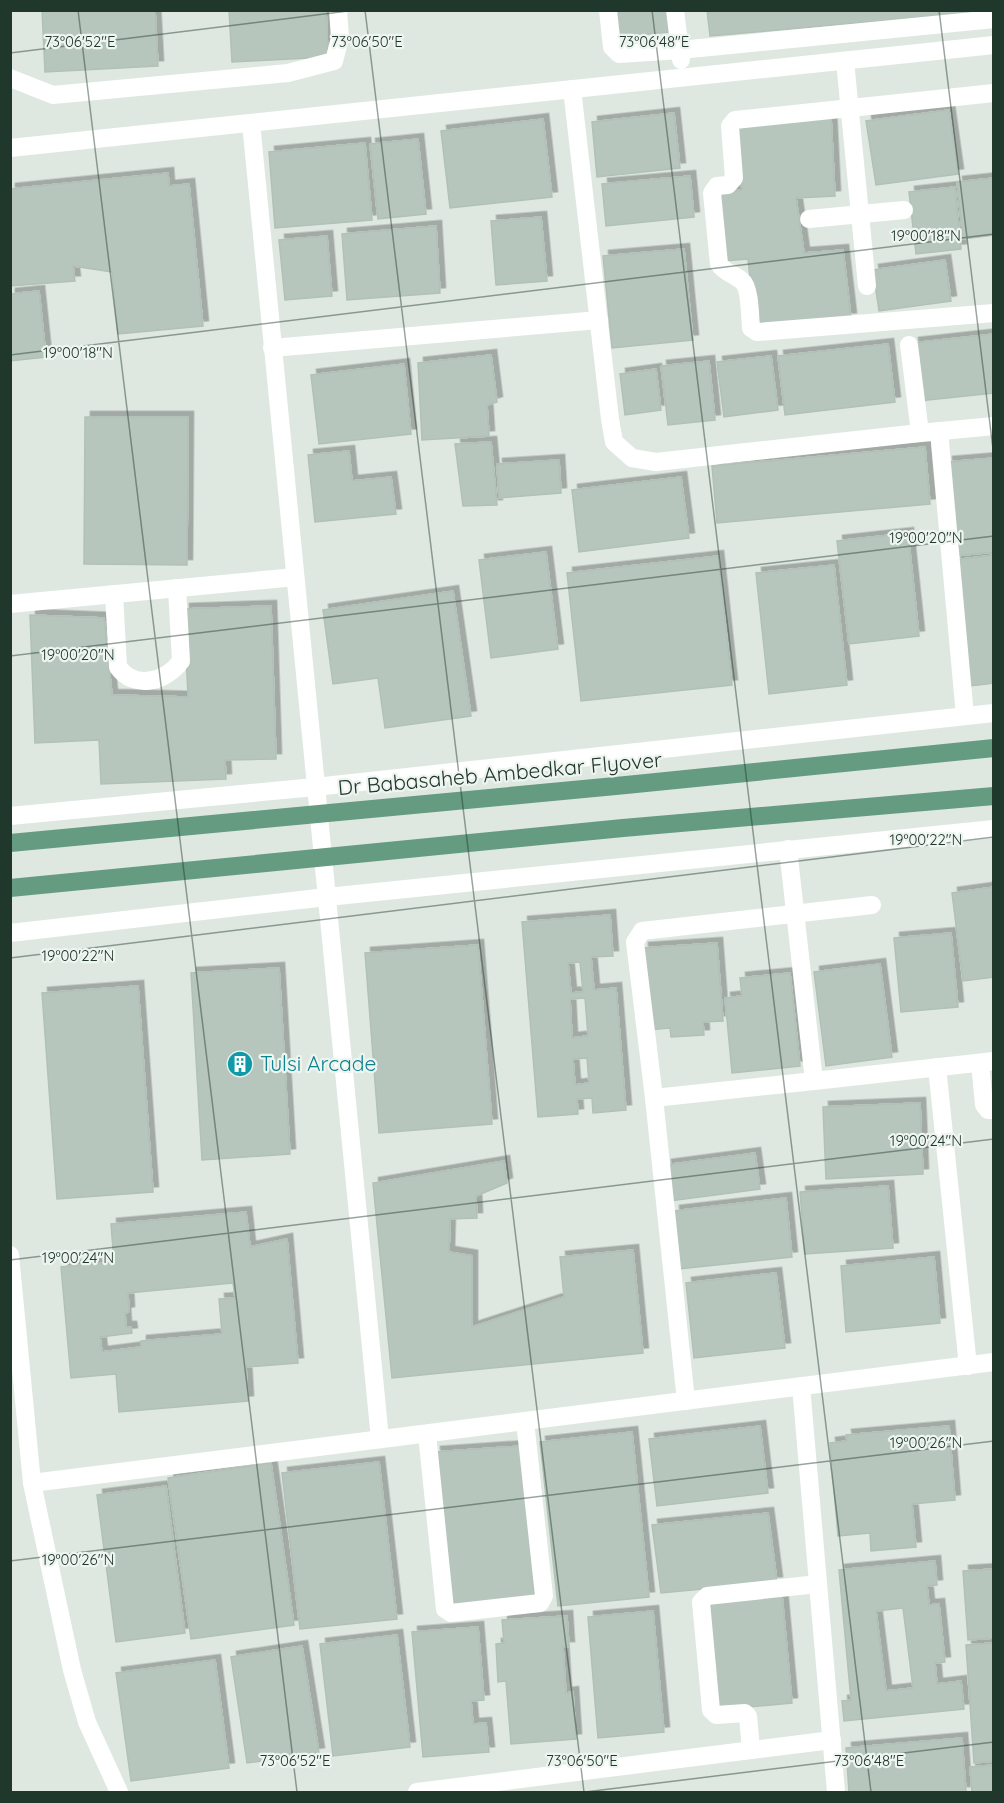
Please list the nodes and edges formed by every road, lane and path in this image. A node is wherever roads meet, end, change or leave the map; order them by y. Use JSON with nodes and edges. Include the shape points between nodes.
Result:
{"nodes":[{"id":1,"x":338,"y":10,"type":"edge"},
{"id":2,"x":608,"y":10,"type":"edge"},
{"id":3,"x":675,"y":10,"type":"edge"},
{"id":4,"x":993,"y":19,"type":"edge"},
{"id":5,"x":993,"y":45,"type":"edge"},
{"id":6,"x":680,"y":50,"type":"junction"},
{"id":7,"x":844,"y":61,"type":"junction"},
{"id":8,"x":683,"y":77,"type":"junction"},
{"id":9,"x":10,"y":78,"type":"edge"},
{"id":10,"x":572,"y":89,"type":"junction"},
{"id":11,"x":993,"y":93,"type":"edge"},
{"id":12,"x":849,"y":108,"type":"junction"},
{"id":13,"x":251,"y":123,"type":"junction"},
{"id":14,"x":10,"y":148,"type":"edge"},
{"id":15,"x":904,"y":210,"type":"dead end"},
{"id":16,"x":860,"y":214,"type":"junction"},
{"id":17,"x":809,"y":219,"type":"dead end"},
{"id":18,"x":867,"y":286,"type":"dead end"},
{"id":19,"x":993,"y":313,"type":"edge"},
{"id":20,"x":599,"y":320,"type":"junction"},
{"id":21,"x":909,"y":345,"type":"dead end"},
{"id":22,"x":272,"y":348,"type":"junction"},
{"id":23,"x":993,"y":426,"type":"edge"},
{"id":24,"x":939,"y":431,"type":"junction"},
{"id":25,"x":920,"y":432,"type":"junction"},
{"id":26,"x":295,"y":577,"type":"junction"},
{"id":27,"x":177,"y":588,"type":"junction"},
{"id":28,"x":114,"y":594,"type":"junction"},
{"id":29,"x":10,"y":604,"type":"edge"},
{"id":30,"x":993,"y":713,"type":"edge"},
{"id":31,"x":965,"y":716,"type":"junction"},
{"id":32,"x":993,"y":748,"type":"edge"},
{"id":33,"x":315,"y":787,"type":"junction"},
{"id":34,"x":993,"y":796,"type":"edge"},
{"id":35,"x":10,"y":816,"type":"edge"},
{"id":36,"x":993,"y":829,"type":"edge"},
{"id":37,"x":10,"y":843,"type":"edge"},
{"id":38,"x":788,"y":849,"type":"junction"},
{"id":39,"x":10,"y":888,"type":"edge"},
{"id":40,"x":327,"y":897,"type":"junction"},
{"id":41,"x":872,"y":905,"type":"dead end"},
{"id":42,"x":795,"y":914,"type":"junction"},
{"id":43,"x":10,"y":933,"type":"edge"},
{"id":44,"x":987,"y":1062,"type":"edge"},
{"id":45,"x":937,"y":1067,"type":"junction"},
{"id":46,"x":814,"y":1081,"type":"junction"},
{"id":47,"x":654,"y":1098,"type":"junction"},
{"id":48,"x":993,"y":1110,"type":"edge"},
{"id":49,"x":10,"y":1255,"type":"edge"},
{"id":50,"x":993,"y":1362,"type":"edge"},
{"id":51,"x":968,"y":1365,"type":"junction"},
{"id":52,"x":801,"y":1386,"type":"junction"},
{"id":53,"x":686,"y":1401,"type":"junction"},
{"id":54,"x":525,"y":1421,"type":"junction"},
{"id":55,"x":427,"y":1434,"type":"junction"},
{"id":56,"x":380,"y":1439,"type":"junction"},
{"id":57,"x":32,"y":1483,"type":"junction"},
{"id":58,"x":818,"y":1584,"type":"junction"},
{"id":59,"x":832,"y":1740,"type":"junction"},
{"id":60,"x":751,"y":1750,"type":"junction"},
{"id":61,"x":118,"y":1792,"type":"edge"},
{"id":62,"x":417,"y":1792,"type":"edge"},
{"id":63,"x":837,"y":1792,"type":"edge"}],
"edges":[{"from":1,"to":9,"type":"street","via":[[340,38],[334,61],[288,74],[53,95]]},
{"from":2,"to":6,"type":"street","via":[[612,47],[618,54]]},
{"from":3,"to":6,"type":"street"},
{"from":4,"to":6,"type":"street"},
{"from":5,"to":7,"type":"street"},
{"from":6,"to":8,"type":"street"},
{"from":7,"to":8,"type":"street"},
{"from":7,"to":12,"type":"street"},
{"from":8,"to":10,"type":"street"},
{"from":10,"to":13,"type":"street"},
{"from":10,"to":20,"type":"street"},
{"from":11,"to":12,"type":"street"},
{"from":12,"to":16,"type":"street"},
{"from":12,"to":19,"type":"street","via":[[735,120],[730,126],[735,178],[711,193],[719,264],[747,285],[751,328],[757,332]]},
{"from":13,"to":14,"type":"street"},
{"from":13,"to":22,"type":"street"},
{"from":15,"to":16,"type":"street"},
{"from":16,"to":17,"type":"street"},
{"from":16,"to":18,"type":"street"},
{"from":20,"to":22,"type":"street"},
{"from":20,"to":25,"type":"street","via":[[614,442],[632,458],[656,462]]},
{"from":21,"to":25,"type":"street"},
{"from":22,"to":26,"type":"street"},
{"from":23,"to":24,"type":"street"},
{"from":24,"to":25,"type":"street"},
{"from":24,"to":31,"type":"street"},
{"from":26,"to":27,"type":"street"},
{"from":26,"to":33,"type":"street"},
{"from":27,"to":28,"type":"street"},
{"from":27,"to":28,"type":"street","via":[[181,661],[161,679],[142,681],[123,675],[118,667]]},
{"from":28,"to":29,"type":"street"},
{"from":30,"to":31,"type":"street"},
{"from":31,"to":33,"type":"street"},
{"from":32,"to":37,"type":"main road","name":"Dr Babasaheb Ambedkar Flyover"},
{"from":33,"to":35,"type":"street"},
{"from":33,"to":40,"type":"street"},
{"from":34,"to":39,"type":"main road"},
{"from":36,"to":38,"type":"street"},
{"from":38,"to":40,"type":"street"},
{"from":38,"to":42,"type":"street"},
{"from":40,"to":43,"type":"street"},
{"from":40,"to":56,"type":"street"},
{"from":41,"to":42,"type":"street"},
{"from":42,"to":46,"type":"street"},
{"from":42,"to":47,"type":"street","via":[[642,931],[634,942]]},
{"from":44,"to":45,"type":"street"},
{"from":44,"to":48,"type":"street","via":[[984,1105]]},
{"from":45,"to":46,"type":"street"},
{"from":45,"to":51,"type":"street"},
{"from":46,"to":47,"type":"street"},
{"from":47,"to":53,"type":"street"},
{"from":49,"to":57,"type":"street"},
{"from":50,"to":51,"type":"street"},
{"from":51,"to":52,"type":"street"},
{"from":52,"to":53,"type":"street"},
{"from":52,"to":58,"type":"street"},
{"from":53,"to":54,"type":"street"},
{"from":54,"to":55,"type":"street"},
{"from":54,"to":55,"type":"street","via":[[544,1596],[540,1603],[451,1613],[445,1609]]},
{"from":55,"to":56,"type":"street"},
{"from":56,"to":57,"type":"street"},
{"from":57,"to":61,"type":"street","via":[[72,1670],[87,1722]]},
{"from":58,"to":59,"type":"street"},
{"from":58,"to":60,"type":"street","via":[[707,1596],[701,1602],[711,1710],[716,1715],[745,1713]]},
{"from":59,"to":60,"type":"street"},
{"from":59,"to":63,"type":"street"},
{"from":60,"to":62,"type":"street"}]}
